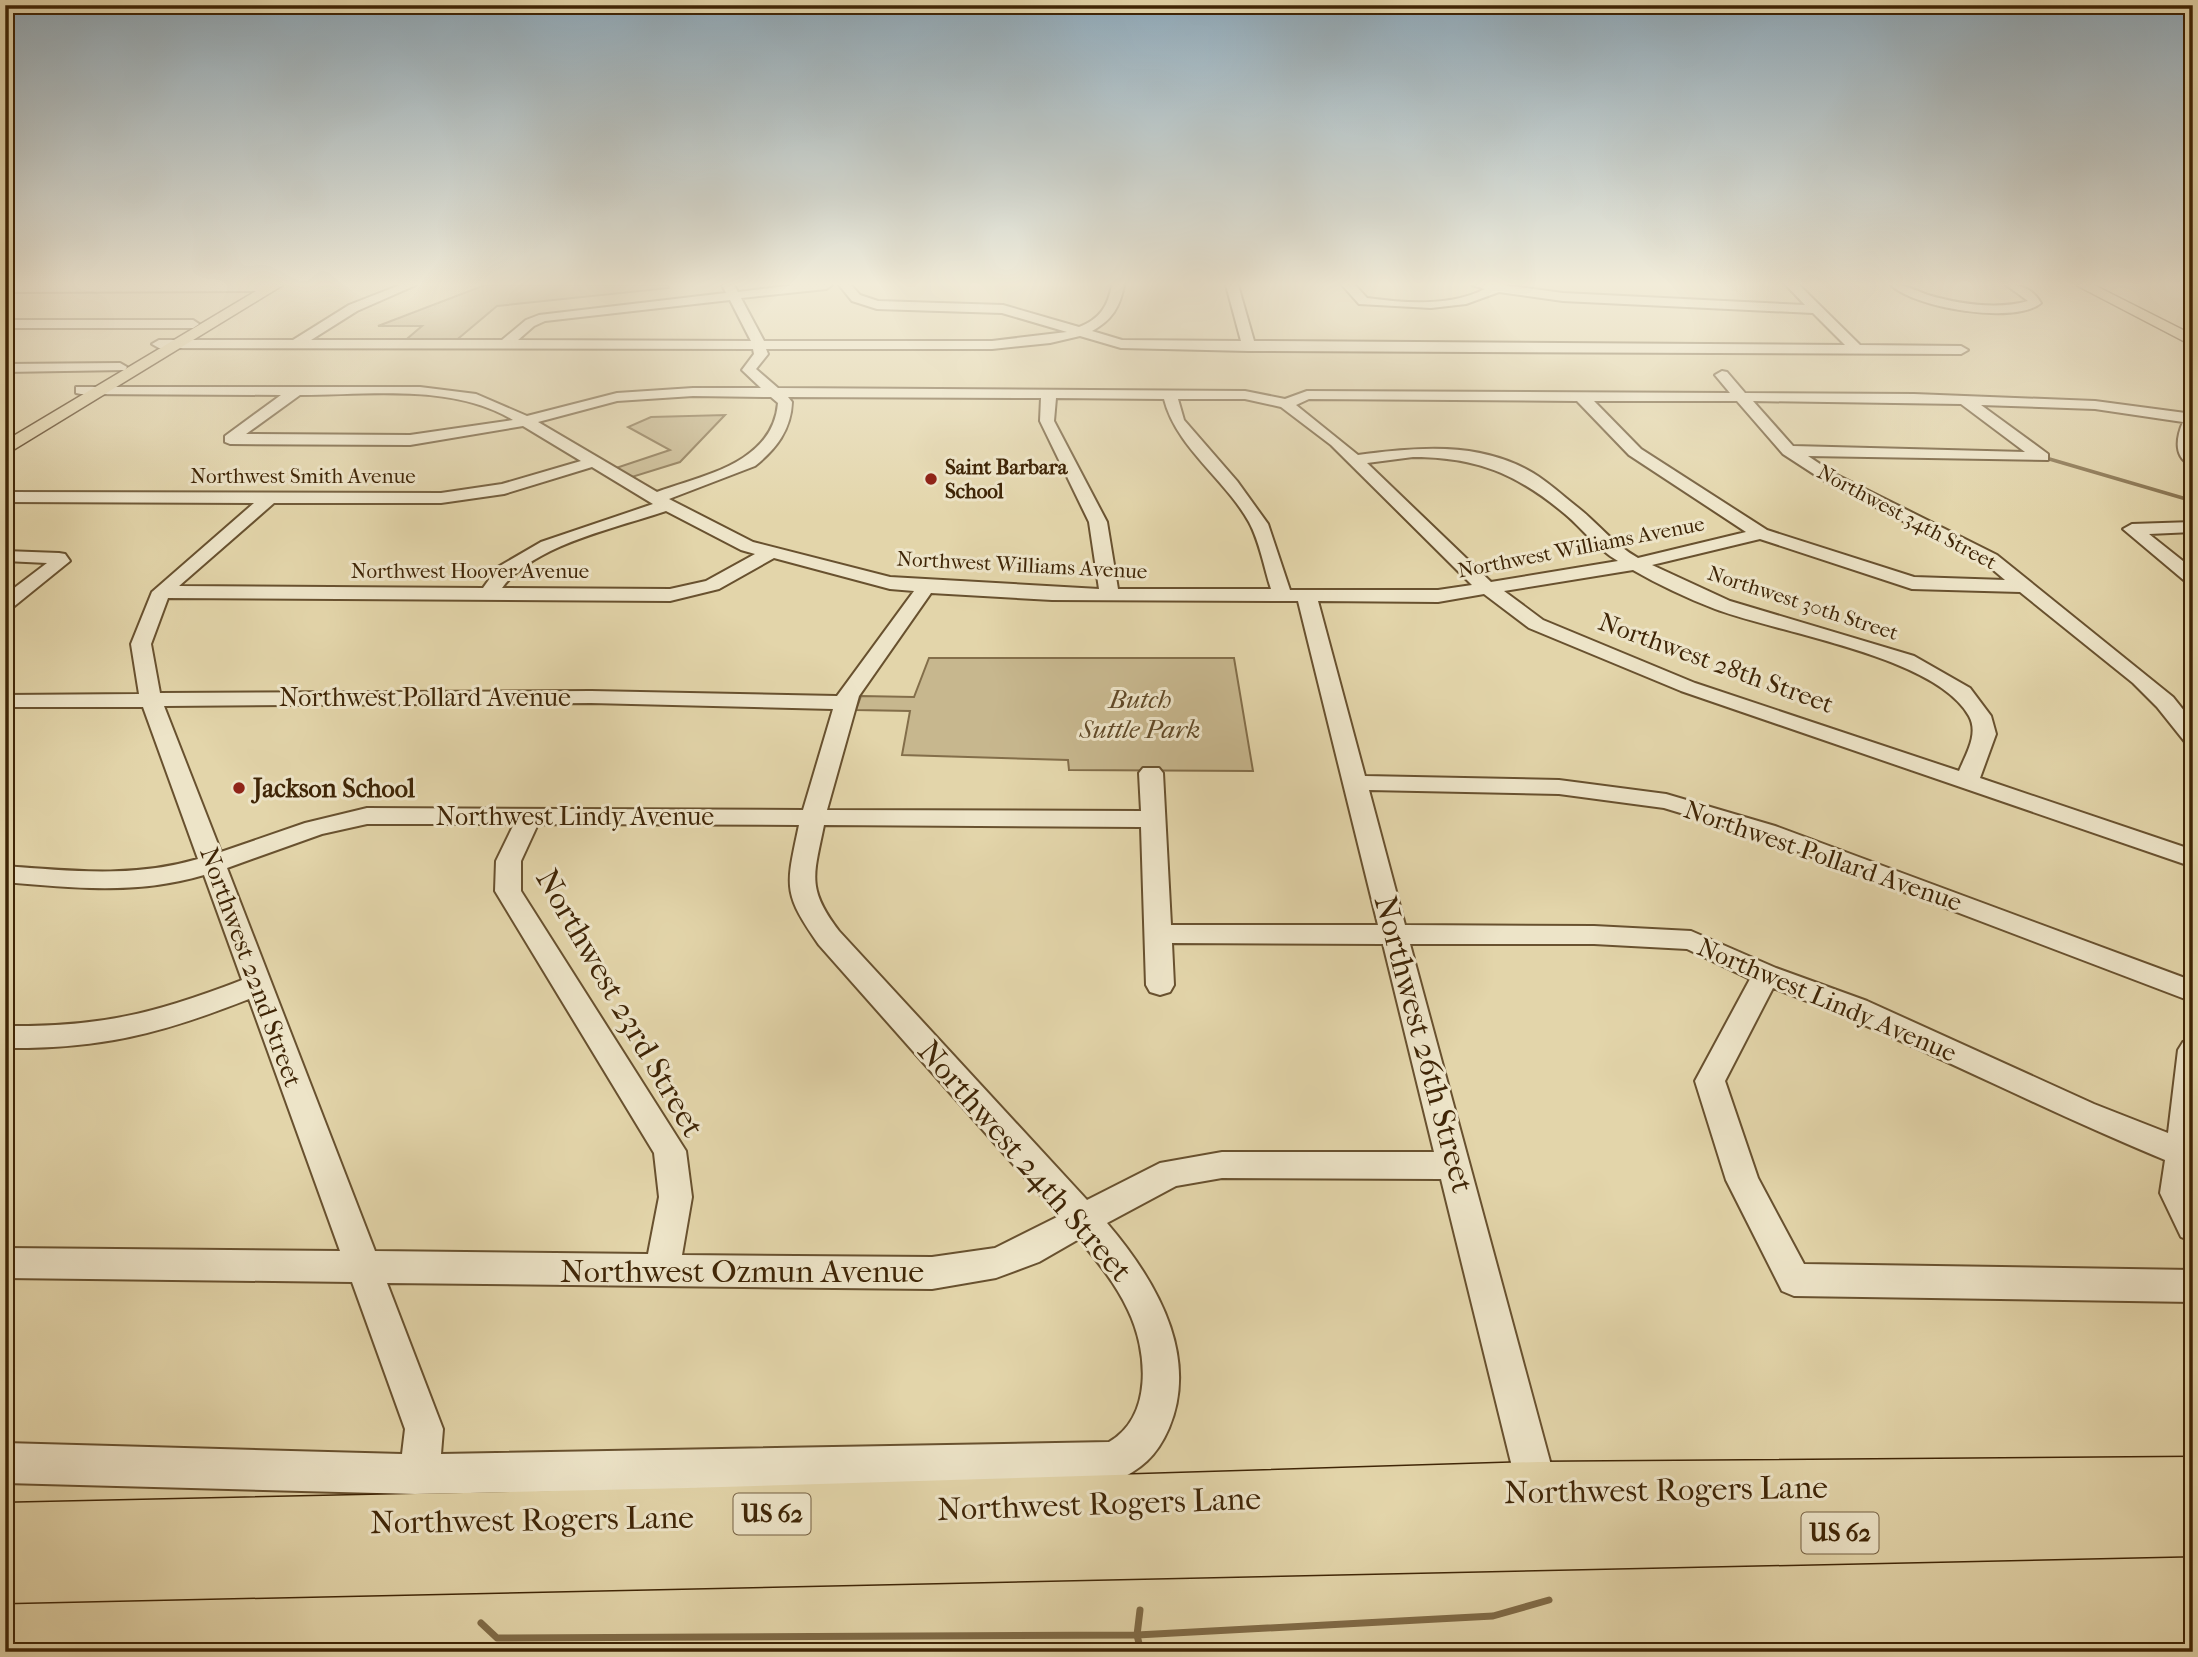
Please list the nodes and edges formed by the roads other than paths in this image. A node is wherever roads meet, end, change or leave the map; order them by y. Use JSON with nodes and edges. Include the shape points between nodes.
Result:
{"nodes":[{"id":1,"x":128,"y":362,"type":"edge"},
{"id":2,"x":148,"y":362,"type":"edge"},
{"id":3,"x":755,"y":362,"type":"edge"},
{"id":4,"x":120,"y":367,"type":"junction"},
{"id":5,"x":5,"y":368,"type":"edge"},
{"id":6,"x":1722,"y":375,"type":"dead end"},
{"id":7,"x":81,"y":390,"type":"junction"},
{"id":8,"x":102,"y":390,"type":"junction"},
{"id":9,"x":296,"y":391,"type":"junction"},
{"id":10,"x":775,"y":392,"type":"junction"},
{"id":11,"x":1049,"y":393,"type":"junction"},
{"id":12,"x":1170,"y":394,"type":"junction"},
{"id":13,"x":1580,"y":395,"type":"junction"},
{"id":14,"x":1741,"y":395,"type":"junction"},
{"id":15,"x":1966,"y":401,"type":"junction"},
{"id":16,"x":1286,"y":404,"type":"junction"},
{"id":17,"x":2192,"y":419,"type":"edge"},
{"id":18,"x":526,"y":421,"type":"junction"},
{"id":19,"x":5,"y":435,"type":"edge"},
{"id":20,"x":5,"y":449,"type":"edge"},
{"id":21,"x":1789,"y":451,"type":"junction"},
{"id":22,"x":1355,"y":460,"type":"junction"},
{"id":23,"x":596,"y":461,"type":"junction"},
{"id":24,"x":2193,"y":461,"type":"edge"},
{"id":25,"x":5,"y":497,"type":"edge"},
{"id":26,"x":268,"y":499,"type":"junction"},
{"id":27,"x":662,"y":502,"type":"junction"},
{"id":28,"x":2193,"y":527,"type":"edge"},
{"id":29,"x":1761,"y":534,"type":"junction"},
{"id":30,"x":770,"y":553,"type":"junction"},
{"id":31,"x":5,"y":555,"type":"edge"},
{"id":32,"x":1634,"y":564,"type":"junction"},
{"id":33,"x":2193,"y":578,"type":"edge"},
{"id":34,"x":2024,"y":586,"type":"junction"},
{"id":35,"x":926,"y":587,"type":"junction"},
{"id":36,"x":1490,"y":590,"type":"junction"},
{"id":37,"x":161,"y":592,"type":"junction"},
{"id":38,"x":1108,"y":593,"type":"junction"},
{"id":39,"x":488,"y":594,"type":"junction"},
{"id":40,"x":1295,"y":597,"type":"junction"},
{"id":41,"x":5,"y":604,"type":"edge"},
{"id":42,"x":150,"y":698,"type":"junction"},
{"id":43,"x":5,"y":701,"type":"edge"},
{"id":44,"x":2165,"y":702,"type":"junction"},
{"id":45,"x":2193,"y":702,"type":"edge"},
{"id":46,"x":845,"y":703,"type":"junction"},
{"id":47,"x":2193,"y":737,"type":"edge"},
{"id":48,"x":1151,"y":773,"type":"dead end"},
{"id":49,"x":1967,"y":780,"type":"junction"},
{"id":50,"x":1356,"y":783,"type":"junction"},
{"id":51,"x":531,"y":815,"type":"junction"},
{"id":52,"x":813,"y":817,"type":"junction"},
{"id":53,"x":1154,"y":819,"type":"junction"},
{"id":54,"x":2193,"y":859,"type":"edge"},
{"id":55,"x":212,"y":862,"type":"junction"},
{"id":56,"x":5,"y":874,"type":"edge"},
{"id":57,"x":1158,"y":933,"type":"junction"},
{"id":58,"x":1396,"y":934,"type":"junction"},
{"id":59,"x":1766,"y":975,"type":"junction"},
{"id":60,"x":257,"y":985,"type":"junction"},
{"id":61,"x":1160,"y":985,"type":"dead end"},
{"id":62,"x":2193,"y":992,"type":"edge"},
{"id":63,"x":5,"y":1037,"type":"edge"},
{"id":64,"x":2193,"y":1052,"type":"edge"},
{"id":65,"x":2182,"y":1153,"type":"junction"},
{"id":66,"x":1456,"y":1166,"type":"junction"},
{"id":67,"x":1081,"y":1218,"type":"junction"},
{"id":68,"x":2193,"y":1227,"type":"edge"},
{"id":69,"x":5,"y":1264,"type":"edge"},
{"id":70,"x":365,"y":1268,"type":"junction"},
{"id":71,"x":660,"y":1271,"type":"junction"},
{"id":72,"x":2193,"y":1286,"type":"edge"},
{"id":73,"x":5,"y":1463,"type":"edge"},
{"id":74,"x":415,"y":1474,"type":"junction"},
{"id":75,"x":2193,"y":1486,"type":"edge"},
{"id":76,"x":1538,"y":1491,"type":"junction"},
{"id":77,"x":2193,"y":1527,"type":"edge"},
{"id":78,"x":5,"y":1532,"type":"edge"},
{"id":79,"x":1488,"y":1541,"type":"junction"},
{"id":80,"x":5,"y":1573,"type":"edge"}],
"edges":[{"from":1,"to":4,"type":"main road"},
{"from":2,"to":8,"type":"main road"},
{"from":3,"to":10,"type":"street","via":[[749,370]]},
{"from":4,"to":5,"type":"street"},
{"from":4,"to":7,"type":"main road"},
{"from":6,"to":14,"type":"street","name":"Northwest 34th Street"},
{"from":7,"to":8,"type":"street","name":"Northwest Williams Avenue"},
{"from":7,"to":19,"type":"main road"},
{"from":8,"to":9,"type":"street","name":"Northwest Williams Avenue"},
{"from":8,"to":20,"type":"main road"},
{"from":9,"to":18,"type":"street","name":"Northwest Williams Avenue","via":[[420,391],[471,397]]},
{"from":9,"to":18,"type":"street","via":[[230,439],[410,440]]},
{"from":10,"to":11,"type":"street"},
{"from":10,"to":18,"type":"street","via":[[617,397]]},
{"from":10,"to":27,"type":"street","via":[[785,402],[785,419],[762,453]]},
{"from":11,"to":12,"type":"street"},
{"from":11,"to":38,"type":"street","via":[[1047,421],[1098,522]]},
{"from":12,"to":16,"type":"street","via":[[1245,395]]},
{"from":12,"to":40,"type":"street","name":"Northwest 26th Street","via":[[1177,421],[1259,524]]},
{"from":13,"to":14,"type":"street"},
{"from":13,"to":16,"type":"street","via":[[1307,395]]},
{"from":13,"to":29,"type":"street","via":[[1635,452]]},
{"from":14,"to":15,"type":"street"},
{"from":14,"to":21,"type":"street","name":"Northwest 34th Street"},
{"from":15,"to":17,"type":"street","via":[[2095,405]]},
{"from":15,"to":21,"type":"street","via":[[2042,457]]},
{"from":16,"to":22,"type":"street","name":"Northwest 28th Street"},
{"from":17,"to":24,"type":"street","via":[[2183,439],[2186,455]]},
{"from":18,"to":23,"type":"street","name":"Northwest Williams Avenue"},
{"from":21,"to":34,"type":"street","name":"Northwest 34th Street","via":[[1829,477],[1991,559]]},
{"from":22,"to":32,"type":"street","name":"Northwest 30th Street","via":[[1443,452],[1495,463],[1526,476],[1573,512],[1611,550]]},
{"from":22,"to":36,"type":"street","name":"Northwest 28th Street"},
{"from":23,"to":26,"type":"street","name":"Northwest Smith Avenue","via":[[503,489],[455,497]]},
{"from":23,"to":27,"type":"street","name":"Northwest Williams Avenue"},
{"from":25,"to":26,"type":"street","name":"Northwest Smith Avenue"},
{"from":26,"to":37,"type":"street","name":"Northwest 22nd Street"},
{"from":27,"to":30,"type":"street","name":"Northwest Williams Avenue"},
{"from":27,"to":39,"type":"street","via":[[547,546],[505,571]]},
{"from":28,"to":33,"type":"street","via":[[2132,529]]},
{"from":29,"to":32,"type":"street","name":"Northwest Williams Avenue"},
{"from":29,"to":34,"type":"street","via":[[1912,583]]},
{"from":30,"to":35,"type":"street","name":"Northwest Williams Avenue","via":[[890,583]]},
{"from":30,"to":39,"type":"street","name":"Northwest Hoover Avenue","via":[[692,592]]},
{"from":31,"to":41,"type":"street","via":[[61,561]]},
{"from":32,"to":36,"type":"street","name":"Northwest Williams Avenue"},
{"from":32,"to":49,"type":"street","name":"Northwest 30th Street","via":[[1723,605],[1881,651],[1949,683],[1980,716],[1985,734]]},
{"from":34,"to":44,"type":"street","name":"Northwest 34th Street"},
{"from":35,"to":38,"type":"street","name":"Northwest Williams Avenue"},
{"from":35,"to":46,"type":"street","name":"Northwest 24th Street"},
{"from":36,"to":40,"type":"street","name":"Northwest Williams Avenue","via":[[1438,596]]},
{"from":36,"to":49,"type":"street","name":"Northwest 28th Street","via":[[1536,624],[1688,687]]},
{"from":37,"to":39,"type":"street","name":"Northwest Hoover Avenue"},
{"from":37,"to":42,"type":"street","name":"Northwest 22nd Street","via":[[141,644]]},
{"from":38,"to":40,"type":"street","name":"Northwest Williams Avenue"},
{"from":40,"to":50,"type":"street","name":"Northwest 26th Street"},
{"from":42,"to":43,"type":"street","name":"Northwest Pollard Avenue"},
{"from":42,"to":46,"type":"street","name":"Northwest Pollard Avenue"},
{"from":42,"to":55,"type":"street","name":"Northwest 22nd Street"},
{"from":44,"to":45,"type":"street"},
{"from":44,"to":47,"type":"street","name":"Northwest 34th Street"},
{"from":46,"to":52,"type":"street","name":"Northwest 24th Street"},
{"from":48,"to":53,"type":"street"},
{"from":49,"to":54,"type":"street","name":"Northwest 28th Street"},
{"from":50,"to":58,"type":"street","name":"Northwest 26th Street"},
{"from":50,"to":62,"type":"street","name":"Northwest Pollard Avenue","via":[[1559,787],[1666,801],[1766,831]]},
{"from":51,"to":52,"type":"street","name":"Northwest Lindy Avenue"},
{"from":51,"to":55,"type":"street","name":"Northwest Lindy Avenue","via":[[349,818]]},
{"from":51,"to":71,"type":"street","name":"Northwest 23rd Street","via":[[509,858],[508,891],[670,1151],[676,1209]]},
{"from":52,"to":53,"type":"street","name":"Northwest Lindy Avenue"},
{"from":52,"to":67,"type":"street","name":"Northwest 24th Street","via":[[800,882],[818,925]]},
{"from":53,"to":57,"type":"street"},
{"from":55,"to":56,"type":"street","name":"Northwest Lindy Avenue","via":[[129,881]]},
{"from":55,"to":60,"type":"street","name":"Northwest 22nd Street"},
{"from":57,"to":58,"type":"street","name":"Northwest Lindy Avenue"},
{"from":57,"to":61,"type":"street"},
{"from":58,"to":59,"type":"street","name":"Northwest Lindy Avenue","via":[[1690,940]]},
{"from":58,"to":66,"type":"street","name":"Northwest 26th Street"},
{"from":59,"to":65,"type":"street","name":"Northwest Lindy Avenue","via":[[1857,1008],[2083,1113]]},
{"from":59,"to":72,"type":"street","via":[[1710,1081],[1742,1180],[1794,1280]]},
{"from":60,"to":63,"type":"street","via":[[178,1016],[125,1030]]},
{"from":60,"to":70,"type":"street","name":"Northwest 22nd Street"},
{"from":64,"to":65,"type":"street"},
{"from":65,"to":68,"type":"street","via":[[2177,1193]]},
{"from":66,"to":67,"type":"street","name":"Northwest Ozmun Avenue","via":[[1222,1165],[1172,1173]]},
{"from":66,"to":76,"type":"street","name":"Northwest 26th Street"},
{"from":67,"to":71,"type":"street","name":"Northwest Ozmun Avenue","via":[[1027,1251],[996,1263],[932,1273]]},
{"from":67,"to":74,"type":"street","name":"Northwest 24th Street","via":[[1142,1299],[1158,1346],[1158,1406],[1153,1427],[1131,1455],[1113,1462]]},
{"from":69,"to":70,"type":"street","name":"Northwest Ozmun Avenue"},
{"from":70,"to":71,"type":"street","name":"Northwest Ozmun Avenue"},
{"from":70,"to":74,"type":"street","name":"Northwest 22nd Street","via":[[424,1429],[425,1444]]},
{"from":73,"to":74,"type":"street","name":"Northwest 24th Street"},
{"from":75,"to":76,"type":"highway","name":"Northwest Rogers Lane","number":"US 62"},
{"from":76,"to":78,"type":"highway","name":"Northwest Rogers Lane","number":"US 62","via":[[702,1517]]},
{"from":76,"to":79,"type":"highway"},
{"from":77,"to":79,"type":"highway","name":"Northwest Rogers Lane","number":"US 62"},
{"from":79,"to":80,"type":"highway","name":"Northwest Rogers Lane","number":"US 62"}]}
